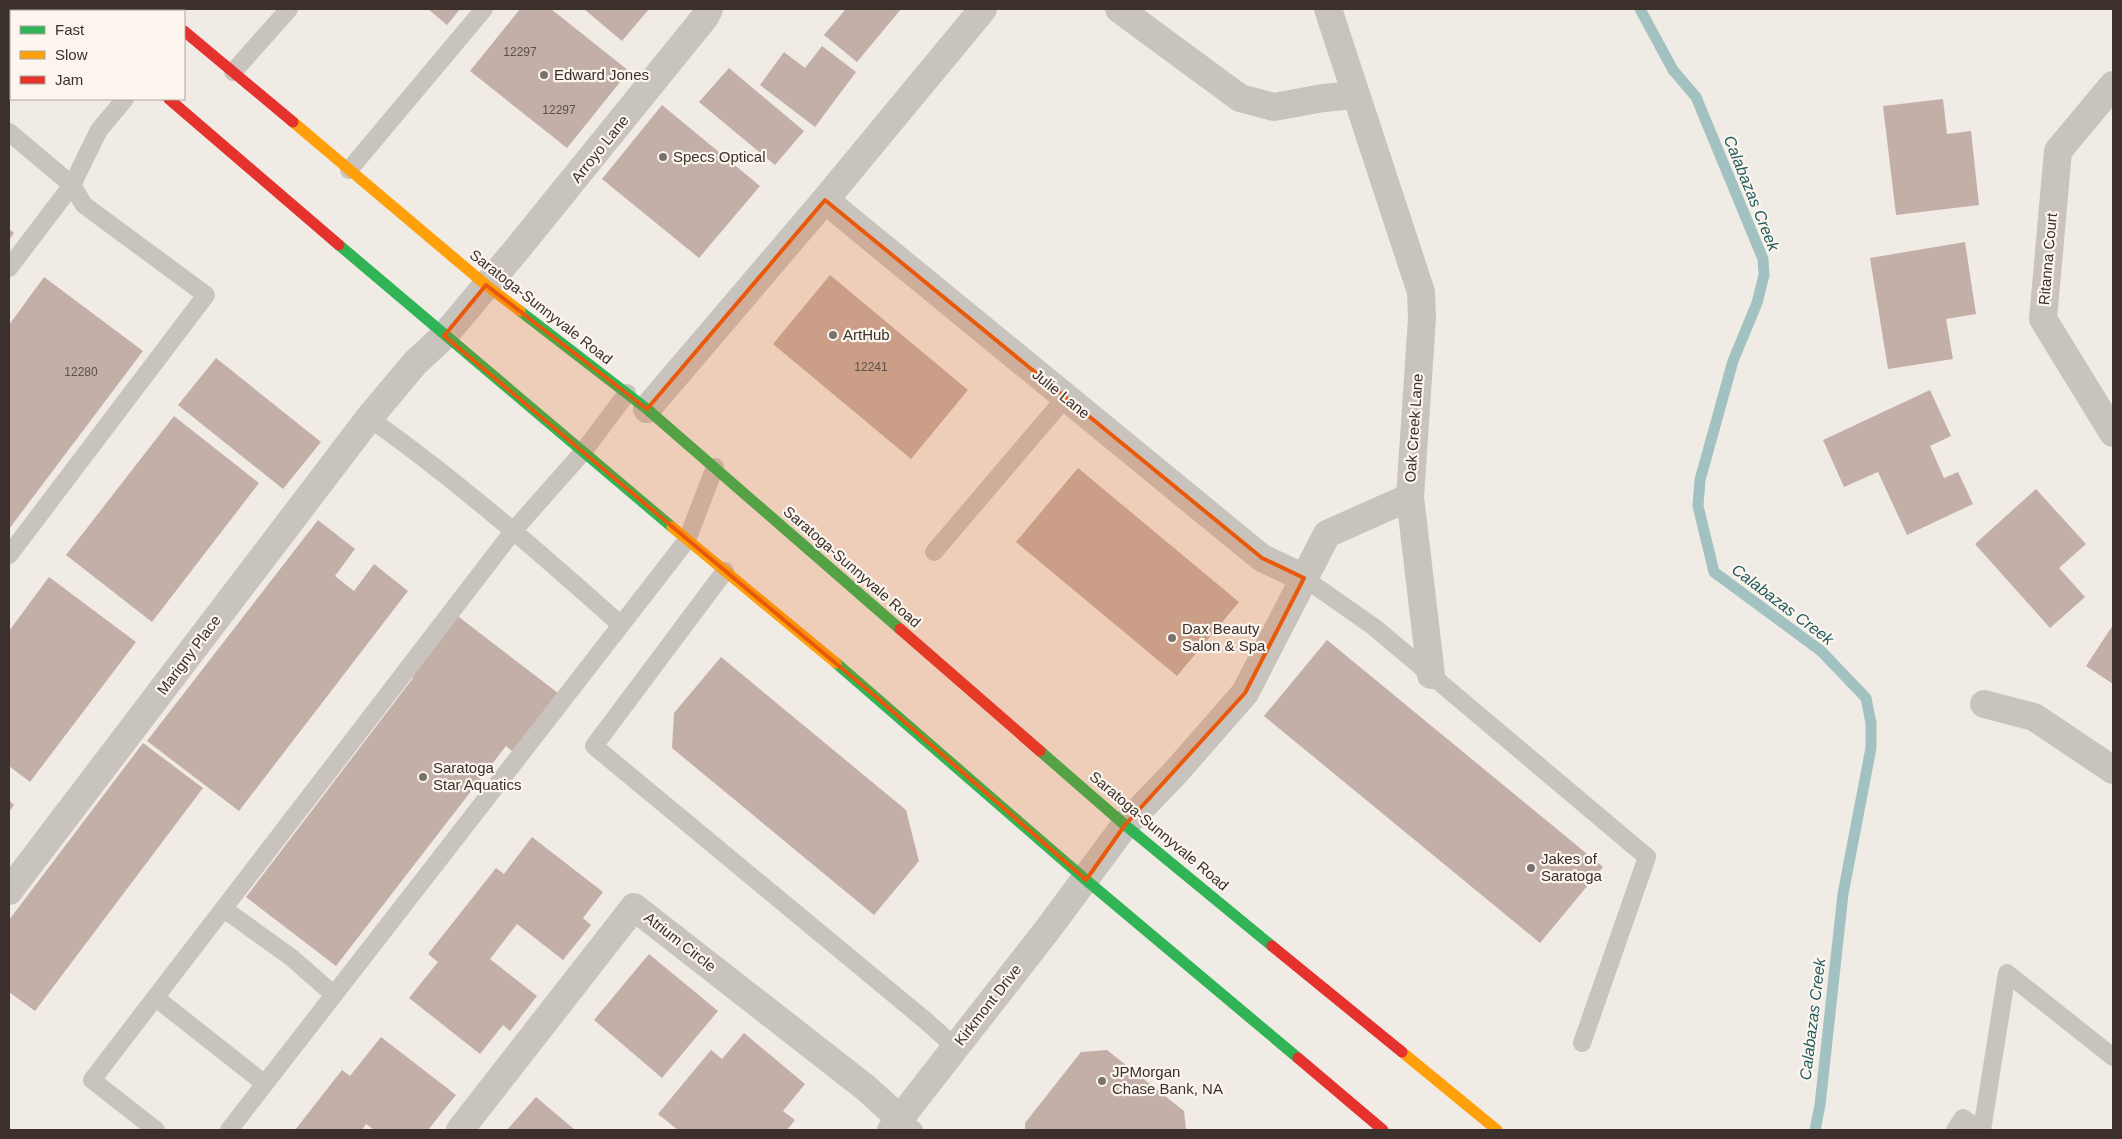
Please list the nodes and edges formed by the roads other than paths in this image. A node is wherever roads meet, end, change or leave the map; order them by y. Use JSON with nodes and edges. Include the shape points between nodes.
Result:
{"nodes":[{"id":1,"x":290,"y":9,"type":"edge"},
{"id":2,"x":484,"y":9,"type":"edge"},
{"id":3,"x":709,"y":9,"type":"edge"},
{"id":4,"x":983,"y":9,"type":"edge"},
{"id":5,"x":1119,"y":9,"type":"edge"},
{"id":6,"x":1328,"y":9,"type":"edge"},
{"id":7,"x":185,"y":32,"type":"edge"},
{"id":8,"x":233,"y":72,"type":"junction"},
{"id":9,"x":2113,"y":85,"type":"edge"},
{"id":10,"x":1356,"y":95,"type":"junction"},
{"id":11,"x":124,"y":100,"type":"edge"},
{"id":12,"x":169,"y":100,"type":"edge"},
{"id":13,"x":9,"y":132,"type":"edge"},
{"id":14,"x":349,"y":170,"type":"junction"},
{"id":15,"x":72,"y":185,"type":"junction"},
{"id":16,"x":825,"y":200,"type":"junction"},
{"id":17,"x":9,"y":268,"type":"edge"},
{"id":18,"x":486,"y":285,"type":"junction"},
{"id":19,"x":444,"y":336,"type":"junction"},
{"id":20,"x":1066,"y":397,"type":"junction"},
{"id":21,"x":637,"y":401,"type":"junction"},
{"id":22,"x":369,"y":418,"type":"junction"},
{"id":23,"x":2113,"y":433,"type":"edge"},
{"id":24,"x":583,"y":452,"type":"junction"},
{"id":25,"x":715,"y":468,"type":"junction"},
{"id":26,"x":1410,"y":496,"type":"junction"},
{"id":27,"x":514,"y":530,"type":"junction"},
{"id":28,"x":687,"y":540,"type":"junction"},
{"id":29,"x":934,"y":552,"type":"dead end"},
{"id":30,"x":9,"y":555,"type":"edge"},
{"id":31,"x":725,"y":571,"type":"junction"},
{"id":32,"x":1304,"y":578,"type":"junction"},
{"id":33,"x":621,"y":624,"type":"junction"},
{"id":34,"x":1431,"y":674,"type":"junction"},
{"id":35,"x":1984,"y":704,"type":"dead end"},
{"id":36,"x":2113,"y":770,"type":"edge"},
{"id":37,"x":1125,"y":825,"type":"junction"},
{"id":38,"x":1086,"y":880,"type":"junction"},
{"id":39,"x":9,"y":892,"type":"edge"},
{"id":40,"x":224,"y":909,"type":"junction"},
{"id":41,"x":334,"y":995,"type":"junction"},
{"id":42,"x":156,"y":998,"type":"junction"},
{"id":43,"x":1582,"y":1042,"type":"dead end"},
{"id":44,"x":955,"y":1047,"type":"junction"},
{"id":45,"x":2113,"y":1057,"type":"edge"},
{"id":46,"x":265,"y":1084,"type":"junction"},
{"id":47,"x":901,"y":1126,"type":"edge"},
{"id":48,"x":156,"y":1130,"type":"edge"},
{"id":49,"x":229,"y":1130,"type":"edge"},
{"id":50,"x":460,"y":1130,"type":"edge"},
{"id":51,"x":1383,"y":1130,"type":"edge"},
{"id":52,"x":1497,"y":1130,"type":"edge"},
{"id":53,"x":1955,"y":1130,"type":"edge"},
{"id":54,"x":1981,"y":1130,"type":"edge"}],
"edges":[{"from":1,"to":8,"type":"lane"},
{"from":2,"to":14,"type":"lane"},
{"from":3,"to":18,"type":"street","name":"Arroyo Lane","via":[[642,97]]},
{"from":4,"to":16,"type":"street"},
{"from":5,"to":10,"type":"street","via":[[1240,98],[1274,107]]},
{"from":6,"to":10,"type":"street","name":"Oak Creek Lane"},
{"from":7,"to":8,"type":"main road","name":"Saratoga-Sunnyvale Road"},
{"from":8,"to":14,"type":"main road","name":"Saratoga-Sunnyvale Road"},
{"from":9,"to":23,"type":"street","name":"Ritanna Court","via":[[2058,151],[2043,318]]},
{"from":10,"to":26,"type":"street","name":"Oak Creek Lane","via":[[1421,292]]},
{"from":11,"to":15,"type":"lane","via":[[99,130]]},
{"from":12,"to":19,"type":"main road"},
{"from":13,"to":15,"type":"lane"},
{"from":14,"to":18,"type":"main road","name":"Saratoga-Sunnyvale Road"},
{"from":15,"to":17,"type":"lane"},
{"from":15,"to":30,"type":"lane","via":[[84,205],[206,295]]},
{"from":16,"to":20,"type":"street","name":"Julie Lane"},
{"from":16,"to":21,"type":"street"},
{"from":18,"to":19,"type":"street","name":"Arroyo Lane"},
{"from":18,"to":21,"type":"main road","name":"Saratoga-Sunnyvale Road"},
{"from":19,"to":22,"type":"street","name":"Marigny Place","via":[[415,363]]},
{"from":19,"to":24,"type":"main road"},
{"from":20,"to":29,"type":"lane"},
{"from":20,"to":32,"type":"street","name":"Julie Lane","via":[[1262,558]]},
{"from":21,"to":24,"type":"lane"},
{"from":21,"to":25,"type":"main road","name":"Saratoga-Sunnyvale Road"},
{"from":22,"to":27,"type":"lane"},
{"from":22,"to":39,"type":"street","name":"Marigny Place"},
{"from":24,"to":27,"type":"lane"},
{"from":24,"to":28,"type":"main road"},
{"from":25,"to":28,"type":"lane"},
{"from":25,"to":37,"type":"main road","name":"Saratoga-Sunnyvale Road"},
{"from":26,"to":32,"type":"street","name":"Oak Creek Lane","via":[[1327,534]]},
{"from":26,"to":34,"type":"street"},
{"from":27,"to":33,"type":"lane"},
{"from":27,"to":40,"type":"lane"},
{"from":28,"to":31,"type":"main road"},
{"from":28,"to":33,"type":"lane"},
{"from":31,"to":38,"type":"main road","via":[[876,696]]},
{"from":31,"to":44,"type":"lane","via":[[594,746]]},
{"from":32,"to":34,"type":"lane","via":[[1374,627]]},
{"from":32,"to":37,"type":"street","name":"Oak Creek Lane","via":[[1246,693]]},
{"from":33,"to":41,"type":"lane"},
{"from":34,"to":43,"type":"lane","via":[[1647,857]]},
{"from":35,"to":36,"type":"street","via":[[2034,716]]},
{"from":37,"to":38,"type":"street","name":"Oak Creek Lane"},
{"from":37,"to":52,"type":"main road","name":"Saratoga-Sunnyvale Road"},
{"from":38,"to":44,"type":"street","name":"Kirkmont Drive"},
{"from":38,"to":51,"type":"main road"},
{"from":40,"to":41,"type":"lane","via":[[292,958]]},
{"from":40,"to":42,"type":"lane"},
{"from":41,"to":46,"type":"lane"},
{"from":42,"to":46,"type":"lane"},
{"from":42,"to":48,"type":"lane","via":[[92,1080]]},
{"from":44,"to":47,"type":"street","name":"Kirkmont Drive"},
{"from":45,"to":54,"type":"lane","via":[[2007,973]]},
{"from":46,"to":49,"type":"lane"},
{"from":47,"to":50,"type":"street","name":"Atrium Circle","via":[[866,1088],[634,907]]},
{"from":53,"to":54,"type":"lane","via":[[1963,1118]]}]}
